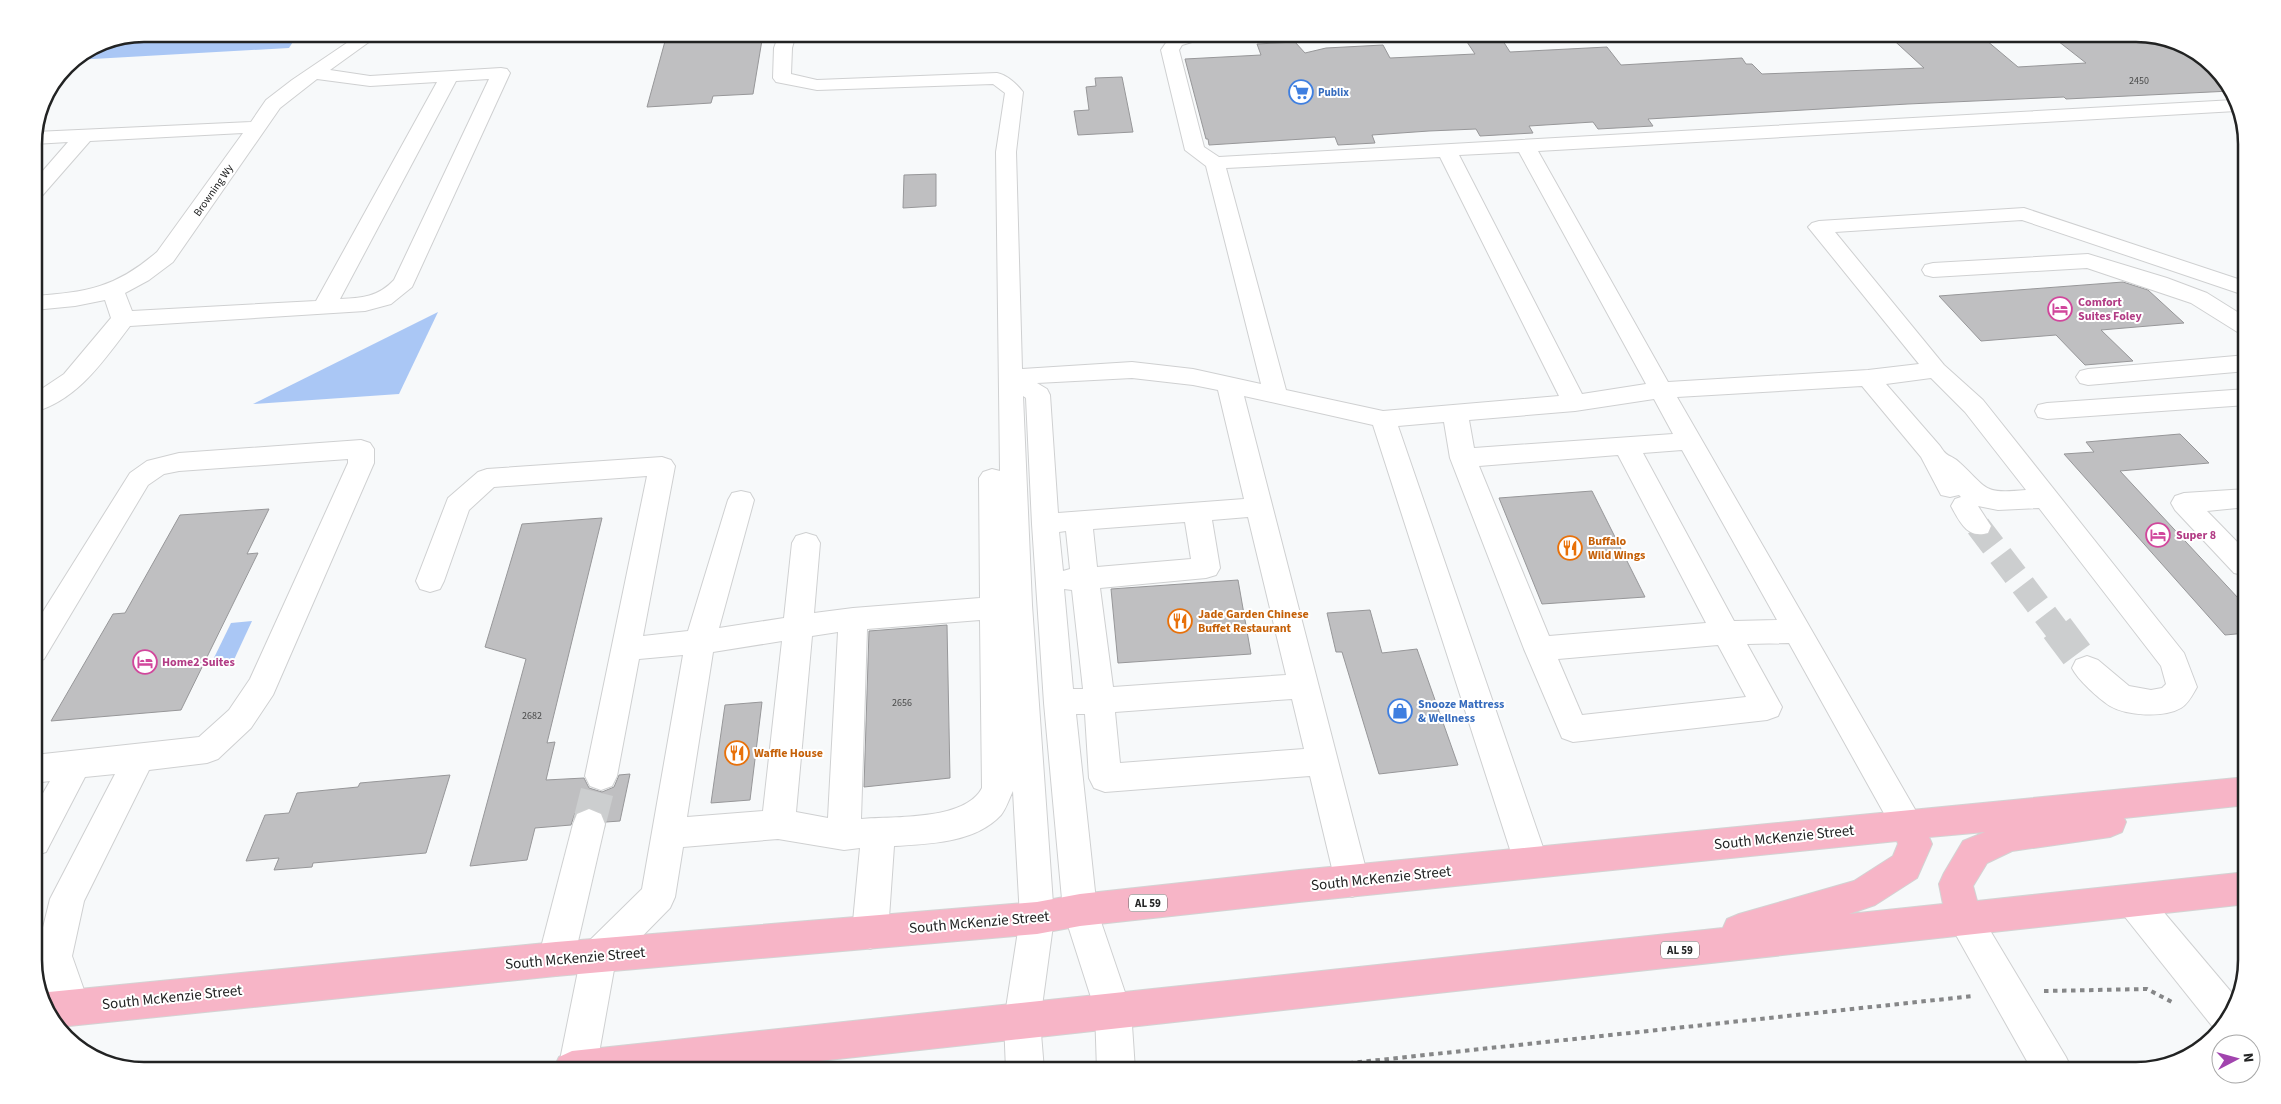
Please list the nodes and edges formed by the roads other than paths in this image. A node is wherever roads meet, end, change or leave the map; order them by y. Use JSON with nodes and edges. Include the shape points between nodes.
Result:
{"nodes":[{"id":1,"x":359,"y":42,"type":"edge"},
{"id":2,"x":785,"y":42,"type":"edge"},
{"id":3,"x":1175,"y":42,"type":"edge"},
{"id":4,"x":314,"y":73,"type":"junction"},
{"id":5,"x":450,"y":76,"type":"junction"},
{"id":6,"x":2230,"y":105,"type":"edge"},
{"id":7,"x":257,"y":127,"type":"junction"},
{"id":8,"x":84,"y":136,"type":"junction"},
{"id":9,"x":43,"y":138,"type":"edge"},
{"id":10,"x":1525,"y":146,"type":"junction"},
{"id":11,"x":1446,"y":150,"type":"junction"},
{"id":12,"x":1215,"y":163,"type":"junction"},
{"id":13,"x":55,"y":169,"type":"junction"},
{"id":14,"x":43,"y":170,"type":"edge"},
{"id":15,"x":43,"y":183,"type":"edge"},
{"id":16,"x":1933,"y":270,"type":"dead end"},
{"id":17,"x":2238,"y":286,"type":"edge"},
{"id":18,"x":113,"y":291,"type":"junction"},
{"id":19,"x":43,"y":302,"type":"edge"},
{"id":20,"x":324,"y":307,"type":"junction"},
{"id":21,"x":124,"y":319,"type":"junction"},
{"id":22,"x":2238,"y":322,"type":"edge"},
{"id":23,"x":2238,"y":364,"type":"edge"},
{"id":24,"x":1936,"y":370,"type":"junction"},
{"id":25,"x":1010,"y":377,"type":"junction"},
{"id":26,"x":2088,"y":377,"type":"dead end"},
{"id":27,"x":1868,"y":378,"type":"junction"},
{"id":28,"x":1229,"y":385,"type":"junction"},
{"id":29,"x":1661,"y":390,"type":"junction"},
{"id":30,"x":1276,"y":396,"type":"junction"},
{"id":31,"x":2238,"y":398,"type":"edge"},
{"id":32,"x":43,"y":401,"type":"edge"},
{"id":33,"x":1575,"y":403,"type":"junction"},
{"id":34,"x":2047,"y":411,"type":"dead end"},
{"id":35,"x":1455,"y":413,"type":"junction"},
{"id":36,"x":1383,"y":419,"type":"junction"},
{"id":37,"x":1690,"y":442,"type":"junction"},
{"id":38,"x":1626,"y":446,"type":"junction"},
{"id":39,"x":1933,"y":457,"type":"junction"},
{"id":40,"x":1463,"y":458,"type":"junction"},
{"id":41,"x":992,"y":478,"type":"dead end"},
{"id":42,"x":2046,"y":498,"type":"junction"},
{"id":43,"x":2238,"y":499,"type":"edge"},
{"id":44,"x":741,"y":500,"type":"dead end"},
{"id":45,"x":1260,"y":507,"type":"junction"},
{"id":46,"x":1964,"y":507,"type":"tunnel mouth"},
{"id":47,"x":1197,"y":512,"type":"junction"},
{"id":48,"x":1078,"y":520,"type":"junction"},
{"id":49,"x":1045,"y":524,"type":"junction"},
{"id":50,"x":1015,"y":526,"type":"junction"},
{"id":51,"x":806,"y":543,"type":"dead end"},
{"id":52,"x":2238,"y":560,"type":"edge"},
{"id":53,"x":1086,"y":578,"type":"junction"},
{"id":54,"x":430,"y":580,"type":"dead end"},
{"id":55,"x":1050,"y":581,"type":"junction"},
{"id":56,"x":1010,"y":599,"type":"junction"},
{"id":57,"x":853,"y":619,"type":"junction"},
{"id":58,"x":798,"y":627,"type":"junction"},
{"id":59,"x":1798,"y":632,"type":"junction"},
{"id":60,"x":1726,"y":633,"type":"junction"},
{"id":61,"x":43,"y":637,"type":"edge"},
{"id":62,"x":700,"y":642,"type":"junction"},
{"id":63,"x":626,"y":649,"type":"junction"},
{"id":64,"x":1539,"y":649,"type":"junction"},
{"id":65,"x":2087,"y":668,"type":"tunnel mouth"},
{"id":66,"x":1303,"y":686,"type":"junction"},
{"id":67,"x":1099,"y":700,"type":"junction"},
{"id":68,"x":1059,"y":703,"type":"junction"},
{"id":69,"x":139,"y":758,"type":"junction"},
{"id":70,"x":1323,"y":762,"type":"junction"},
{"id":71,"x":75,"y":765,"type":"junction"},
{"id":72,"x":43,"y":768,"type":"edge"},
{"id":73,"x":600,"y":776,"type":"tunnel mouth"},
{"id":74,"x":2238,"y":792,"type":"edge"},
{"id":75,"x":2238,"y":802,"type":"edge"},
{"id":76,"x":43,"y":824,"type":"edge"},
{"id":77,"x":589,"y":824,"type":"tunnel mouth"},
{"id":78,"x":778,"y":824,"type":"junction"},
{"id":79,"x":1908,"y":825,"type":"junction"},
{"id":80,"x":878,"y":832,"type":"junction"},
{"id":81,"x":668,"y":834,"type":"junction"},
{"id":82,"x":844,"y":835,"type":"junction"},
{"id":83,"x":1532,"y":862,"type":"junction"},
{"id":84,"x":1352,"y":881,"type":"junction"},
{"id":85,"x":2238,"y":889,"type":"edge"},
{"id":86,"x":2133,"y":901,"type":"junction"},
{"id":87,"x":1080,"y":910,"type":"junction"},
{"id":88,"x":1037,"y":918,"type":"junction"},
{"id":89,"x":1964,"y":919,"type":"junction"},
{"id":90,"x":870,"y":932,"type":"junction"},
{"id":91,"x":1676,"y":950,"type":"junction"},
{"id":92,"x":599,"y":956,"type":"junction"},
{"id":93,"x":556,"y":959,"type":"junction"},
{"id":94,"x":60,"y":1008,"type":"edge"},
{"id":95,"x":1112,"y":1010,"type":"junction"},
{"id":96,"x":2224,"y":1013,"type":"edge"},
{"id":97,"x":1022,"y":1021,"type":"junction"},
{"id":98,"x":579,"y":1062,"type":"edge"},
{"id":99,"x":650,"y":1062,"type":"edge"},
{"id":100,"x":1025,"y":1062,"type":"edge"},
{"id":101,"x":1115,"y":1062,"type":"edge"},
{"id":102,"x":2048,"y":1062,"type":"edge"}],
"edges":[{"from":1,"to":4,"type":"street","name":"Browning Wy"},
{"from":2,"to":25,"type":"street","via":[[782,78],[817,84],[997,78],[1014,92],[1006,152]]},
{"from":3,"to":12,"type":"street","via":[[1170,50],[1195,150]]},
{"from":4,"to":5,"type":"street","via":[[370,81]]},
{"from":4,"to":7,"type":"street","name":"Browning Wy","via":[[273,104]]},
{"from":5,"to":20,"type":"street"},
{"from":5,"to":20,"type":"street","via":[[500,73],[404,282],[391,297],[378,303]]},
{"from":6,"to":10,"type":"street"},
{"from":7,"to":8,"type":"street"},
{"from":7,"to":18,"type":"street","name":"Browning Wy","via":[[165,257],[146,273]]},
{"from":8,"to":9,"type":"street"},
{"from":8,"to":13,"type":"street"},
{"from":10,"to":11,"type":"street"},
{"from":10,"to":29,"type":"street"},
{"from":11,"to":12,"type":"street"},
{"from":11,"to":33,"type":"street"},
{"from":12,"to":30,"type":"street"},
{"from":13,"to":14,"type":"street"},
{"from":13,"to":15,"type":"street"},
{"from":16,"to":22,"type":"street","via":[[2088,261],[2199,298]]},
{"from":17,"to":24,"type":"street","via":[[2024,214],[1819,227]]},
{"from":18,"to":19,"type":"street","name":"Browning Wy"},
{"from":18,"to":21,"type":"street"},
{"from":20,"to":21,"type":"street"},
{"from":21,"to":32,"type":"street","via":[[74,377]]},
{"from":23,"to":26,"type":"street"},
{"from":24,"to":27,"type":"street"},
{"from":24,"to":42,"type":"street","via":[[1974,406]]},
{"from":25,"to":28,"type":"street","via":[[1132,370]]},
{"from":25,"to":49,"type":"street","via":[[1038,395]]},
{"from":25,"to":50,"type":"street"},
{"from":27,"to":29,"type":"street"},
{"from":27,"to":39,"type":"street"},
{"from":28,"to":30,"type":"street"},
{"from":28,"to":45,"type":"street"},
{"from":29,"to":33,"type":"street"},
{"from":29,"to":37,"type":"street"},
{"from":30,"to":36,"type":"street"},
{"from":31,"to":34,"type":"street"},
{"from":33,"to":35,"type":"street"},
{"from":35,"to":36,"type":"street"},
{"from":35,"to":40,"type":"street"},
{"from":36,"to":83,"type":"street"},
{"from":37,"to":38,"type":"street"},
{"from":37,"to":59,"type":"street"},
{"from":38,"to":40,"type":"street"},
{"from":38,"to":60,"type":"street"},
{"from":39,"to":42,"type":"street","via":[[1953,469],[1971,491],[1990,501]]},
{"from":39,"to":46,"type":"street"},
{"from":40,"to":64,"type":"street"},
{"from":41,"to":56,"type":"street"},
{"from":42,"to":65,"type":"street","via":[[2174,661],[2182,687],[2171,699],[2151,703],[2120,697]]},
{"from":43,"to":52,"type":"street","via":[[2184,503]]},
{"from":44,"to":62,"type":"street"},
{"from":45,"to":47,"type":"street"},
{"from":45,"to":66,"type":"street"},
{"from":47,"to":48,"type":"street"},
{"from":47,"to":53,"type":"street","via":[[1206,568]]},
{"from":48,"to":49,"type":"street"},
{"from":48,"to":53,"type":"street"},
{"from":49,"to":50,"type":"street"},
{"from":49,"to":55,"type":"street"},
{"from":50,"to":56,"type":"street"},
{"from":51,"to":58,"type":"street"},
{"from":53,"to":55,"type":"street"},
{"from":53,"to":67,"type":"street"},
{"from":54,"to":63,"type":"street","via":[[457,505],[488,478],[662,466]]},
{"from":55,"to":56,"type":"street"},
{"from":55,"to":68,"type":"street"},
{"from":56,"to":57,"type":"street"},
{"from":56,"to":80,"type":"street","via":[[999,776],[994,801],[970,821]]},
{"from":56,"to":88,"type":"street"},
{"from":57,"to":58,"type":"street"},
{"from":57,"to":82,"type":"street"},
{"from":58,"to":62,"type":"street"},
{"from":58,"to":78,"type":"street"},
{"from":59,"to":60,"type":"street"},
{"from":59,"to":79,"type":"street"},
{"from":60,"to":64,"type":"street"},
{"from":60,"to":64,"type":"street","via":[[1767,708],[1573,728]]},
{"from":61,"to":69,"type":"street","via":[[139,479],[156,467],[179,462],[361,450],[361,463],[262,686],[240,719],[207,750]]},
{"from":62,"to":63,"type":"street"},
{"from":62,"to":81,"type":"street"},
{"from":63,"to":73,"type":"street"},
{"from":66,"to":67,"type":"street"},
{"from":66,"to":70,"type":"street"},
{"from":67,"to":68,"type":"street"},
{"from":67,"to":70,"type":"street","via":[[1105,778]]},
{"from":68,"to":87,"type":"street"},
{"from":69,"to":71,"type":"street"},
{"from":69,"to":94,"type":"street","via":[[67,898],[54,956]]},
{"from":70,"to":84,"type":"street"},
{"from":71,"to":72,"type":"street"},
{"from":71,"to":76,"type":"street"},
{"from":74,"to":79,"type":"main road","name":"South McKenzie Street","number":"AL 59"},
{"from":75,"to":89,"type":"main road","via":[[2009,837],[1975,852],[1956,884]]},
{"from":77,"to":93,"type":"street"},
{"from":78,"to":81,"type":"street"},
{"from":78,"to":82,"type":"street"},
{"from":79,"to":83,"type":"main road","name":"South McKenzie Street","number":"AL 59"},
{"from":79,"to":91,"type":"main road","via":[[1915,844],[1905,867],[1863,894]]},
{"from":80,"to":82,"type":"street"},
{"from":80,"to":90,"type":"street"},
{"from":81,"to":92,"type":"street","via":[[658,896]]},
{"from":83,"to":84,"type":"main road","name":"South McKenzie Street","number":"AL 59"},
{"from":84,"to":87,"type":"main road","name":"South McKenzie Street","number":"AL 59"},
{"from":85,"to":86,"type":"main road","number":"AL 59"},
{"from":86,"to":89,"type":"main road","number":"AL 59"},
{"from":86,"to":96,"type":"street"},
{"from":87,"to":88,"type":"main road","name":"South McKenzie Street","number":"AL 59"},
{"from":87,"to":95,"type":"street"},
{"from":88,"to":90,"type":"main road","name":"South McKenzie Street","number":"AL 59"},
{"from":88,"to":97,"type":"street"},
{"from":89,"to":91,"type":"main road","number":"AL 59"},
{"from":89,"to":102,"type":"street"},
{"from":90,"to":92,"type":"main road","name":"South McKenzie Street","number":"AL 59"},
{"from":91,"to":95,"type":"main road","number":"AL 59"},
{"from":92,"to":93,"type":"main road","name":"South McKenzie Street","number":"AL 59"},
{"from":92,"to":98,"type":"street"},
{"from":93,"to":94,"type":"main road","name":"South McKenzie Street","number":"AL 59"},
{"from":95,"to":97,"type":"main road","number":"AL 59"},
{"from":95,"to":101,"type":"street"},
{"from":97,"to":99,"type":"main road","number":"AL 59"},
{"from":97,"to":100,"type":"street"}]}
